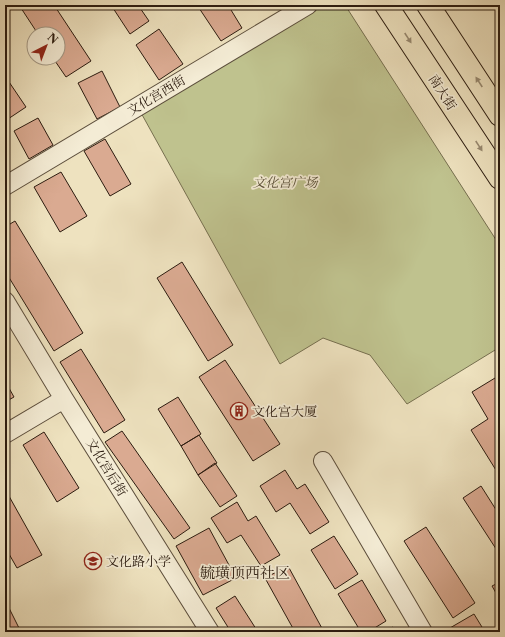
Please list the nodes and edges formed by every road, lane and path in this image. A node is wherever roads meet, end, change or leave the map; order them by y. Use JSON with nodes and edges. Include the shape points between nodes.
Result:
{"nodes":[{"id":1,"x":308,"y":5,"type":"edge"},
{"id":2,"x":386,"y":5,"type":"edge"},
{"id":3,"x":428,"y":5,"type":"edge"},
{"id":4,"x":500,"y":115,"type":"edge"},
{"id":5,"x":500,"y":178,"type":"edge"},
{"id":6,"x":5,"y":186,"type":"edge"},
{"id":7,"x":5,"y":301,"type":"edge"},
{"id":8,"x":64,"y":399,"type":"junction"},
{"id":9,"x":5,"y":434,"type":"edge"},
{"id":10,"x":323,"y":462,"type":"dead end"},
{"id":11,"x":210,"y":632,"type":"edge"},
{"id":12,"x":423,"y":632,"type":"edge"}],
"edges":[{"from":1,"to":6,"type":"street","name":"文化宫西街"},
{"from":2,"to":5,"type":"main road","name":"南大街","one_way":true},
{"from":4,"to":3,"type":"main road","one_way":true},
{"from":7,"to":8,"type":"street","name":"文化宫后街"},
{"from":8,"to":9,"type":"street"},
{"from":8,"to":11,"type":"street","name":"文化宫后街"},
{"from":10,"to":12,"type":"street"}]}
